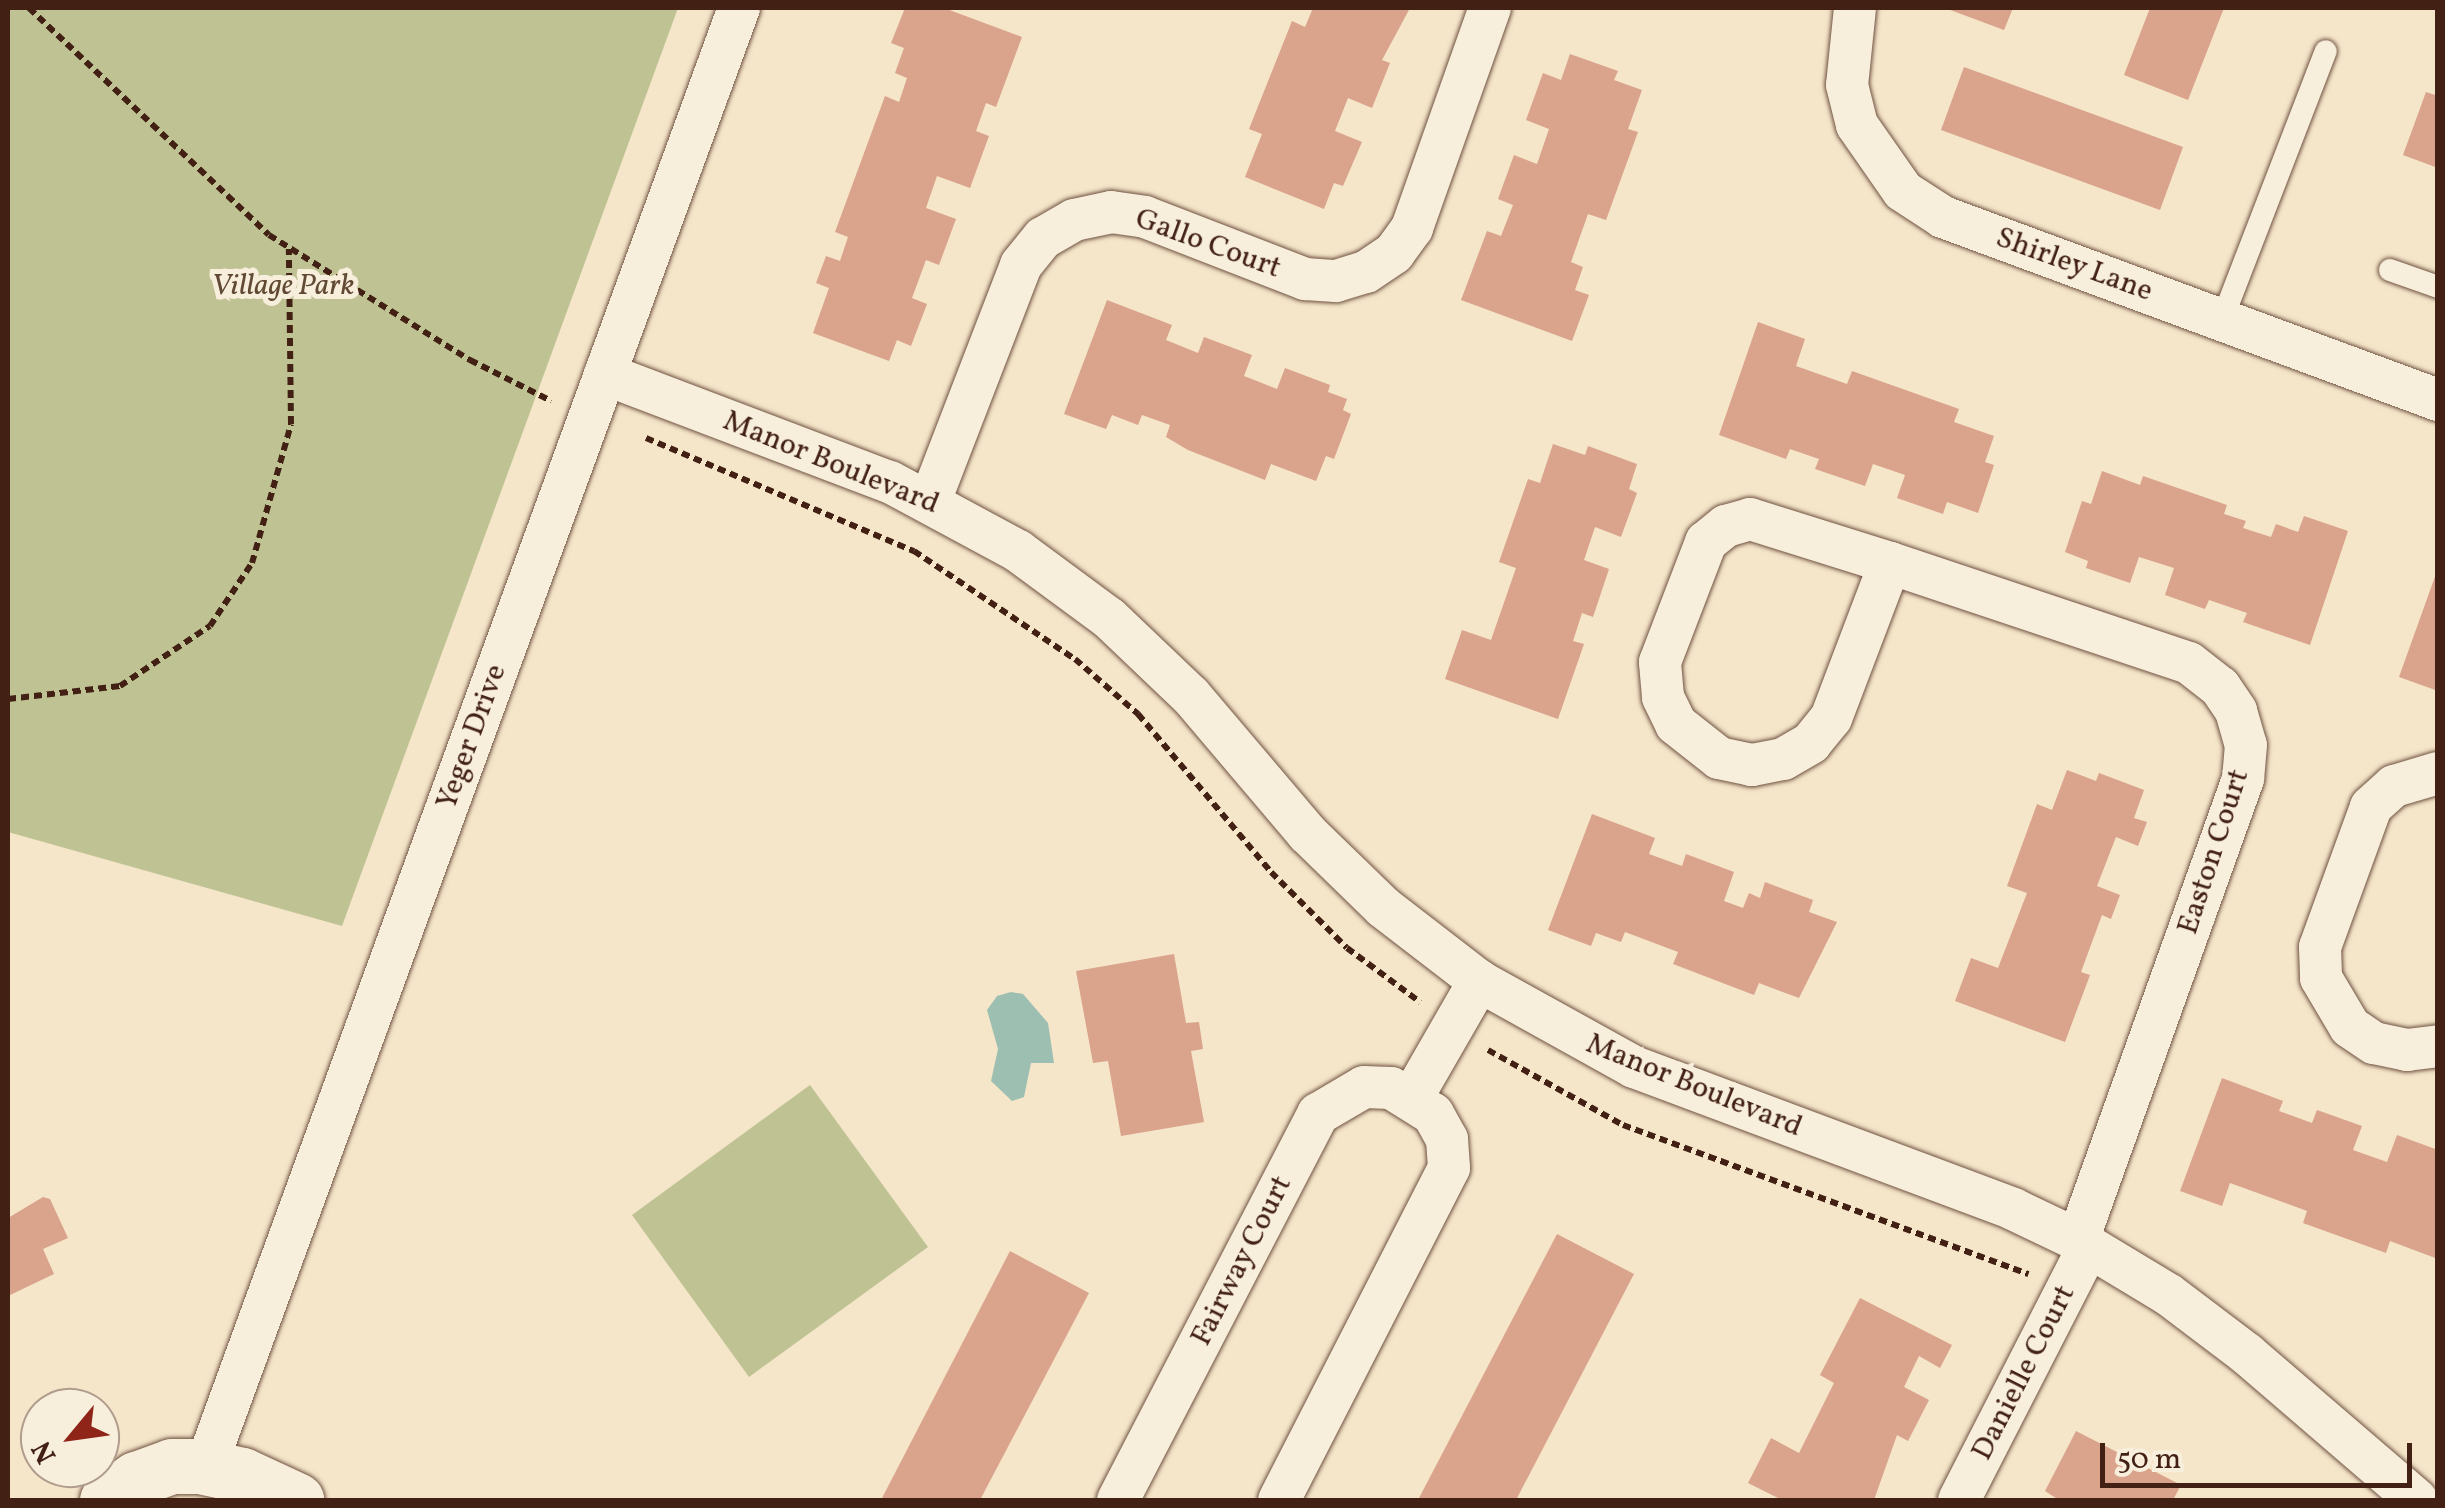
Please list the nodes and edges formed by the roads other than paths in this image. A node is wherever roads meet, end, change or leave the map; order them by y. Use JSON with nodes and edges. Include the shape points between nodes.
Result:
{"nodes":[{"id":1,"x":739,"y":8,"type":"edge"},
{"id":2,"x":1490,"y":8,"type":"edge"},
{"id":3,"x":1855,"y":8,"type":"edge"},
{"id":4,"x":2326,"y":51,"type":"dead end"},
{"id":5,"x":2390,"y":270,"type":"dead end"},
{"id":6,"x":2438,"y":287,"type":"edge"},
{"id":7,"x":2222,"y":320,"type":"junction"},
{"id":8,"x":605,"y":374,"type":"junction"},
{"id":9,"x":2438,"y":400,"type":"edge"},
{"id":10,"x":930,"y":501,"type":"junction"},
{"id":11,"x":1890,"y":563,"type":"junction"},
{"id":12,"x":2438,"y":773,"type":"edge"},
{"id":13,"x":1479,"y":981,"type":"junction"},
{"id":14,"x":2438,"y":1046,"type":"edge"},
{"id":15,"x":1412,"y":1096,"type":"junction"},
{"id":16,"x":2084,"y":1243,"type":"junction"},
{"id":17,"x":206,"y":1466,"type":"junction"},
{"id":18,"x":107,"y":1500,"type":"edge"},
{"id":19,"x":296,"y":1500,"type":"edge"},
{"id":20,"x":1118,"y":1500,"type":"edge"},
{"id":21,"x":1279,"y":1500,"type":"edge"},
{"id":22,"x":1959,"y":1500,"type":"edge"},
{"id":23,"x":2417,"y":1500,"type":"edge"}],
"edges":[{"from":1,"to":8,"type":"street","name":"Yeger Drive"},
{"from":2,"to":10,"type":"street","name":"Gallo Court","via":[[1412,228],[1394,253],[1366,272],[1336,281],[1305,279],[1145,217],[1111,212],[1074,220],[1044,238],[1020,265]]},
{"from":3,"to":7,"type":"street","name":"Shirley Lane","via":[[1847,85],[1857,125],[1903,191],[1943,217]]},
{"from":4,"to":7,"type":"lane"},
{"from":5,"to":6,"type":"lane"},
{"from":7,"to":9,"type":"street","name":"Shirley Lane"},
{"from":8,"to":10,"type":"street","name":"Manor Boulevard"},
{"from":8,"to":17,"type":"street","name":"Yeger Drive"},
{"from":10,"to":13,"type":"street","name":"Manor Boulevard","via":[[1018,551],[1109,618],[1191,696],[1320,846],[1383,907]]},
{"from":11,"to":11,"type":"street","name":"Easton Court","via":[[1831,718],[1811,743],[1783,759],[1752,764],[1719,758],[1676,724],[1663,697],[1664,643],[1706,542],[1726,526],[1771,522]]},
{"from":11,"to":16,"type":"street","name":"Easton Court","via":[[2189,663],[2236,710],[2246,745],[2243,779]]},
{"from":12,"to":14,"type":"street","via":[[2394,786],[2371,807],[2320,947],[2321,978],[2350,1027],[2374,1043],[2407,1050]]},
{"from":13,"to":15,"type":"street"},
{"from":13,"to":16,"type":"street","name":"Manor Boulevard","via":[[1634,1067],[2013,1209]]},
{"from":15,"to":20,"type":"street","name":"Fairway Court","via":[[1364,1087],[1318,1114]]},
{"from":15,"to":21,"type":"street","via":[[1447,1139],[1450,1168],[1442,1194]]},
{"from":16,"to":22,"type":"street","name":"Danielle Court"},
{"from":16,"to":23,"type":"street","name":"Manor Boulevard","via":[[2247,1354]]},
{"from":17,"to":18,"type":"street","via":[[172,1466],[136,1479]]},
{"from":17,"to":19,"type":"street"}]}
